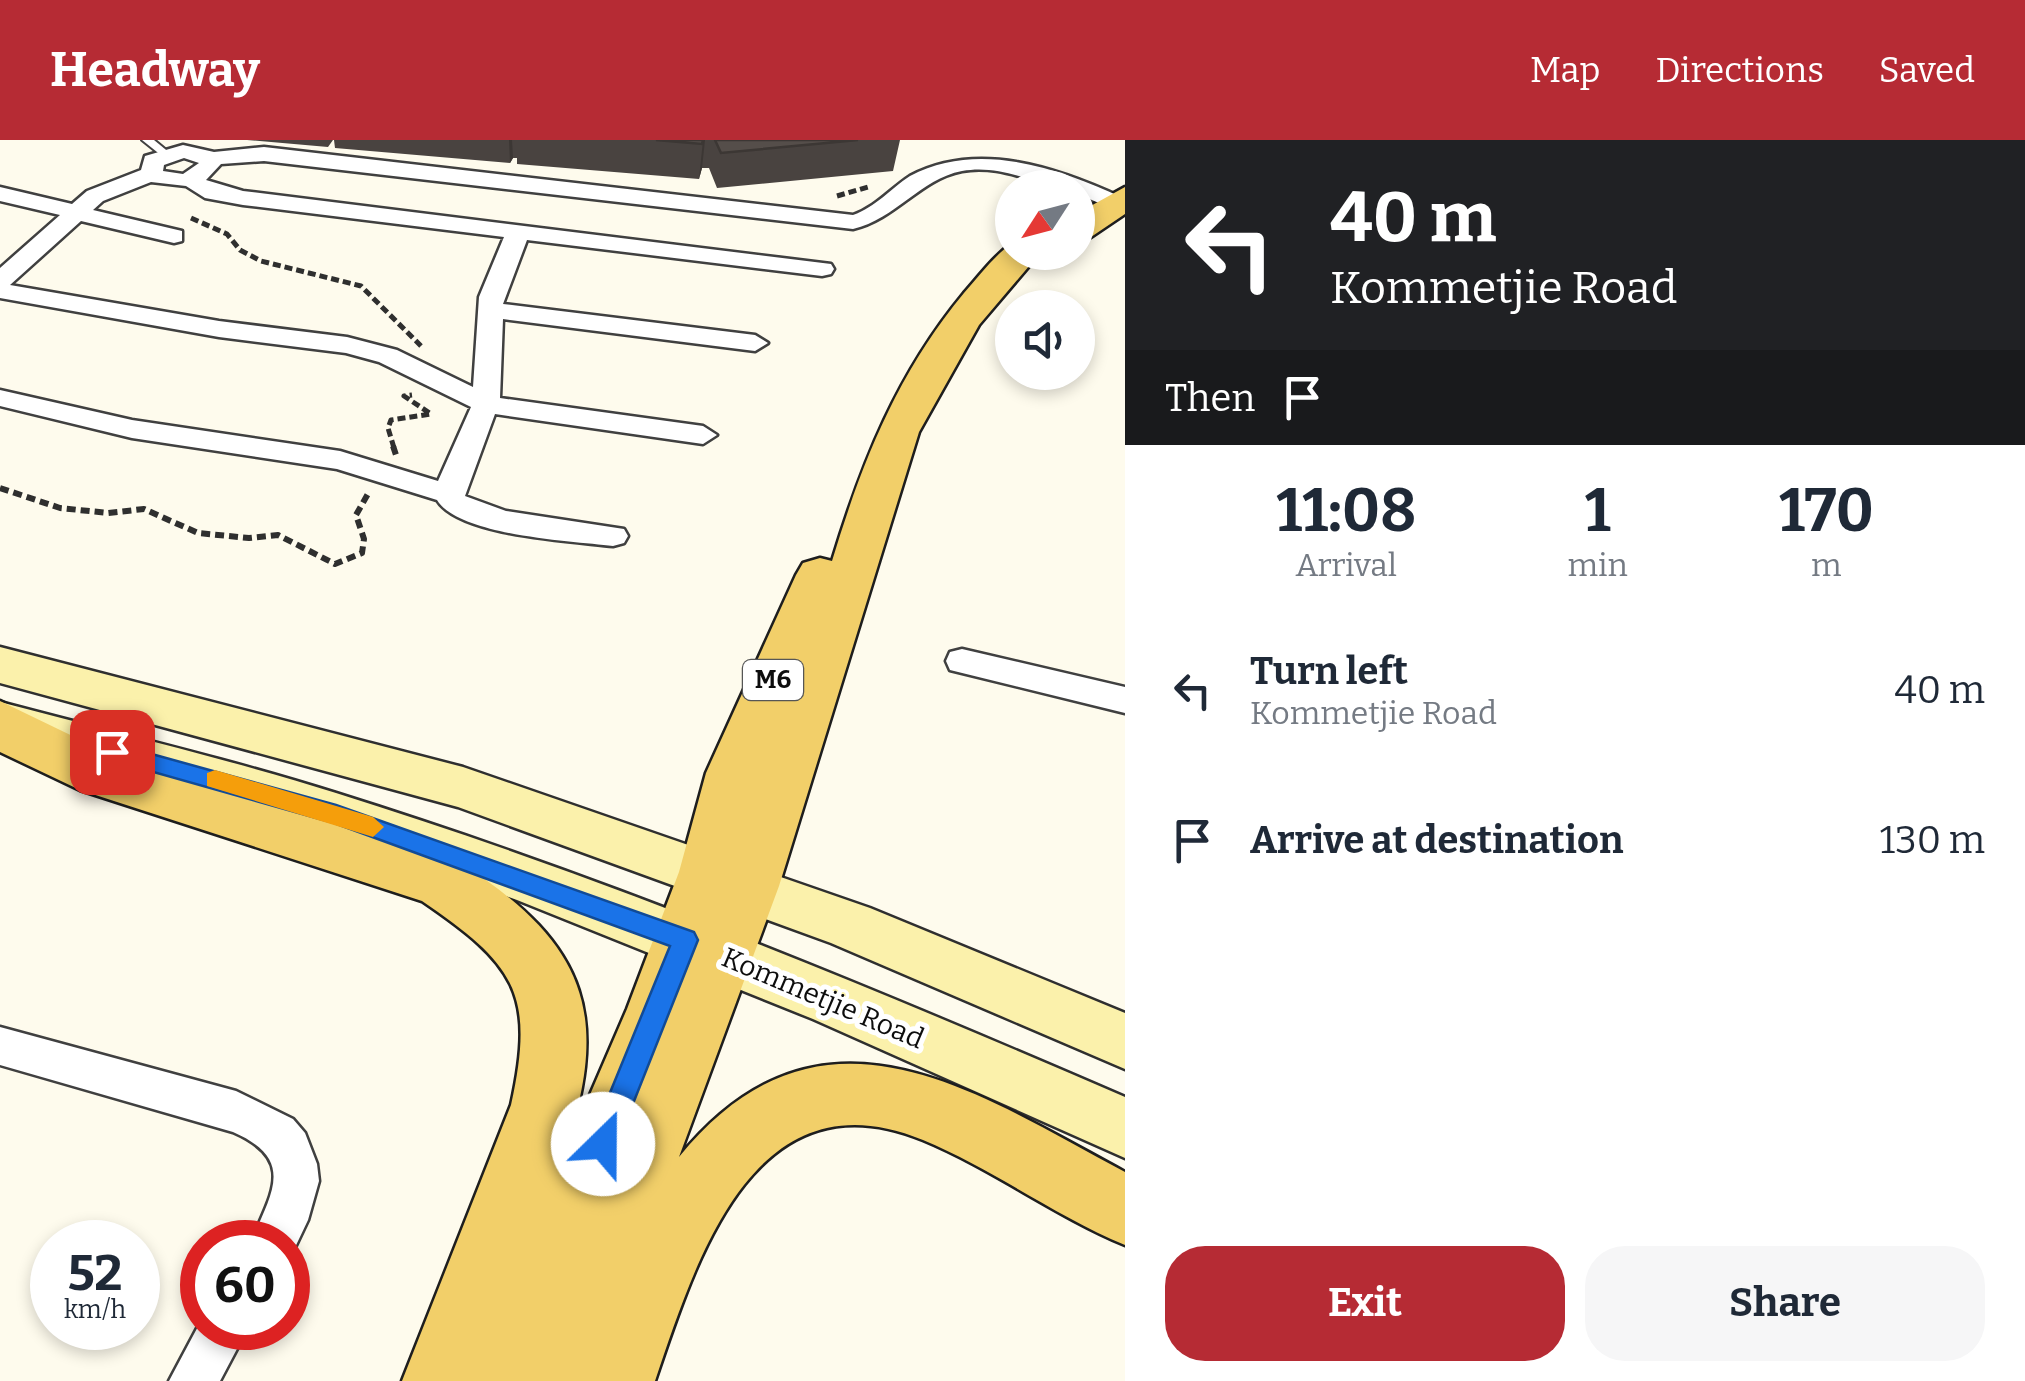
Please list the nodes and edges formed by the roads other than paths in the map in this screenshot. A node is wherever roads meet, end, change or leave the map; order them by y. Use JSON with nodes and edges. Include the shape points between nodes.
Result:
{"nodes":[{"id":1,"x":147,"y":140,"type":"edge"},
{"id":2,"x":209,"y":159,"type":"junction"},
{"id":3,"x":158,"y":164,"type":"junction"},
{"id":4,"x":189,"y":179,"type":"junction"},
{"id":5,"x":0,"y":194,"type":"edge"},
{"id":6,"x":1108,"y":197,"type":"edge"},
{"id":7,"x":73,"y":215,"type":"junction"},
{"id":8,"x":178,"y":226,"type":"road end"},
{"id":9,"x":518,"y":232,"type":"junction"},
{"id":10,"x":822,"y":269,"type":"dead end"},
{"id":11,"x":1005,"y":270,"type":"edge"},
{"id":12,"x":1026,"y":270,"type":"edge"},
{"id":13,"x":0,"y":281,"type":"edge"},
{"id":14,"x":0,"y":291,"type":"edge"},
{"id":15,"x":490,"y":310,"type":"junction"},
{"id":16,"x":954,"y":335,"type":"junction"},
{"id":17,"x":755,"y":343,"type":"dead end"},
{"id":18,"x":0,"y":398,"type":"edge"},
{"id":19,"x":486,"y":404,"type":"junction"},
{"id":20,"x":703,"y":434,"type":"dead end"},
{"id":21,"x":449,"y":494,"type":"junction"},
{"id":22,"x":613,"y":536,"type":"dead end"},
{"id":23,"x":962,"y":661,"type":"dead end"},
{"id":24,"x":0,"y":665,"type":"edge"},
{"id":25,"x":1125,"y":700,"type":"edge"},
{"id":26,"x":0,"y":722,"type":"edge"},
{"id":27,"x":729,"y":879,"type":"junction"},
{"id":28,"x":704,"y":948,"type":"junction"},
{"id":29,"x":1125,"y":1040,"type":"edge"},
{"id":30,"x":0,"y":1046,"type":"edge"},
{"id":31,"x":1125,"y":1128,"type":"edge"},
{"id":32,"x":1125,"y":1210,"type":"edge"},
{"id":33,"x":284,"y":1220,"type":"edge"},
{"id":34,"x":211,"y":1350,"type":"edge"},
{"id":35,"x":193,"y":1381,"type":"edge"},
{"id":36,"x":440,"y":1381,"type":"edge"},
{"id":37,"x":504,"y":1381,"type":"edge"},
{"id":38,"x":558,"y":1381,"type":"edge"},
{"id":39,"x":617,"y":1381,"type":"edge"}],
"edges":[{"from":1,"to":3,"type":"lane"},
{"from":2,"to":3,"type":"street","via":[[191,151]]},
{"from":2,"to":4,"type":"street","via":[[207,170]]},
{"from":2,"to":6,"type":"street","via":[[264,154],[846,222],[881,212],[933,172],[969,163],[1035,168]]},
{"from":3,"to":4,"type":"street","via":[[172,181]]},
{"from":3,"to":7,"type":"street","via":[[102,191]]},
{"from":4,"to":9,"type":"street","via":[[225,196]]},
{"from":5,"to":7,"type":"street"},
{"from":7,"to":8,"type":"street"},
{"from":7,"to":13,"type":"street"},
{"from":9,"to":10,"type":"street"},
{"from":9,"to":15,"type":"street"},
{"from":11,"to":16,"type":"main road","number":"M6","via":[[964,314]]},
{"from":12,"to":16,"type":"main road","number":"M6"},
{"from":14,"to":19,"type":"street","via":[[362,348]]},
{"from":15,"to":17,"type":"street"},
{"from":15,"to":19,"type":"street"},
{"from":16,"to":27,"type":"main road","number":"M6","via":[[917,390],[868,501],[857,557]]},
{"from":18,"to":21,"type":"street","via":[[132,429],[328,458]]},
{"from":19,"to":20,"type":"street"},
{"from":19,"to":21,"type":"street"},
{"from":21,"to":22,"type":"street","via":[[455,504],[488,516]]},
{"from":23,"to":25,"type":"street"},
{"from":24,"to":27,"type":"main road","via":[[463,788]]},
{"from":26,"to":28,"type":"main road","name":"Kommetjie Road","via":[[336,814]]},
{"from":26,"to":36,"type":"main road","via":[[100,774],[442,882],[491,912],[534,957],[555,1014],[546,1110]]},
{"from":27,"to":28,"type":"main road","number":"M6"},
{"from":27,"to":29,"type":"main road"},
{"from":28,"to":31,"type":"main road","name":"Kommetjie Road"},
{"from":28,"to":37,"type":"main road","number":"M6"},
{"from":28,"to":38,"type":"main road","number":"M6"},
{"from":30,"to":33,"type":"street","via":[[272,1127],[286,1138],[298,1174]]},
{"from":32,"to":39,"type":"main road","via":[[922,1108],[879,1094],[798,1102],[753,1127],[715,1160],[664,1256]]},
{"from":34,"to":35,"type":"street"}]}
